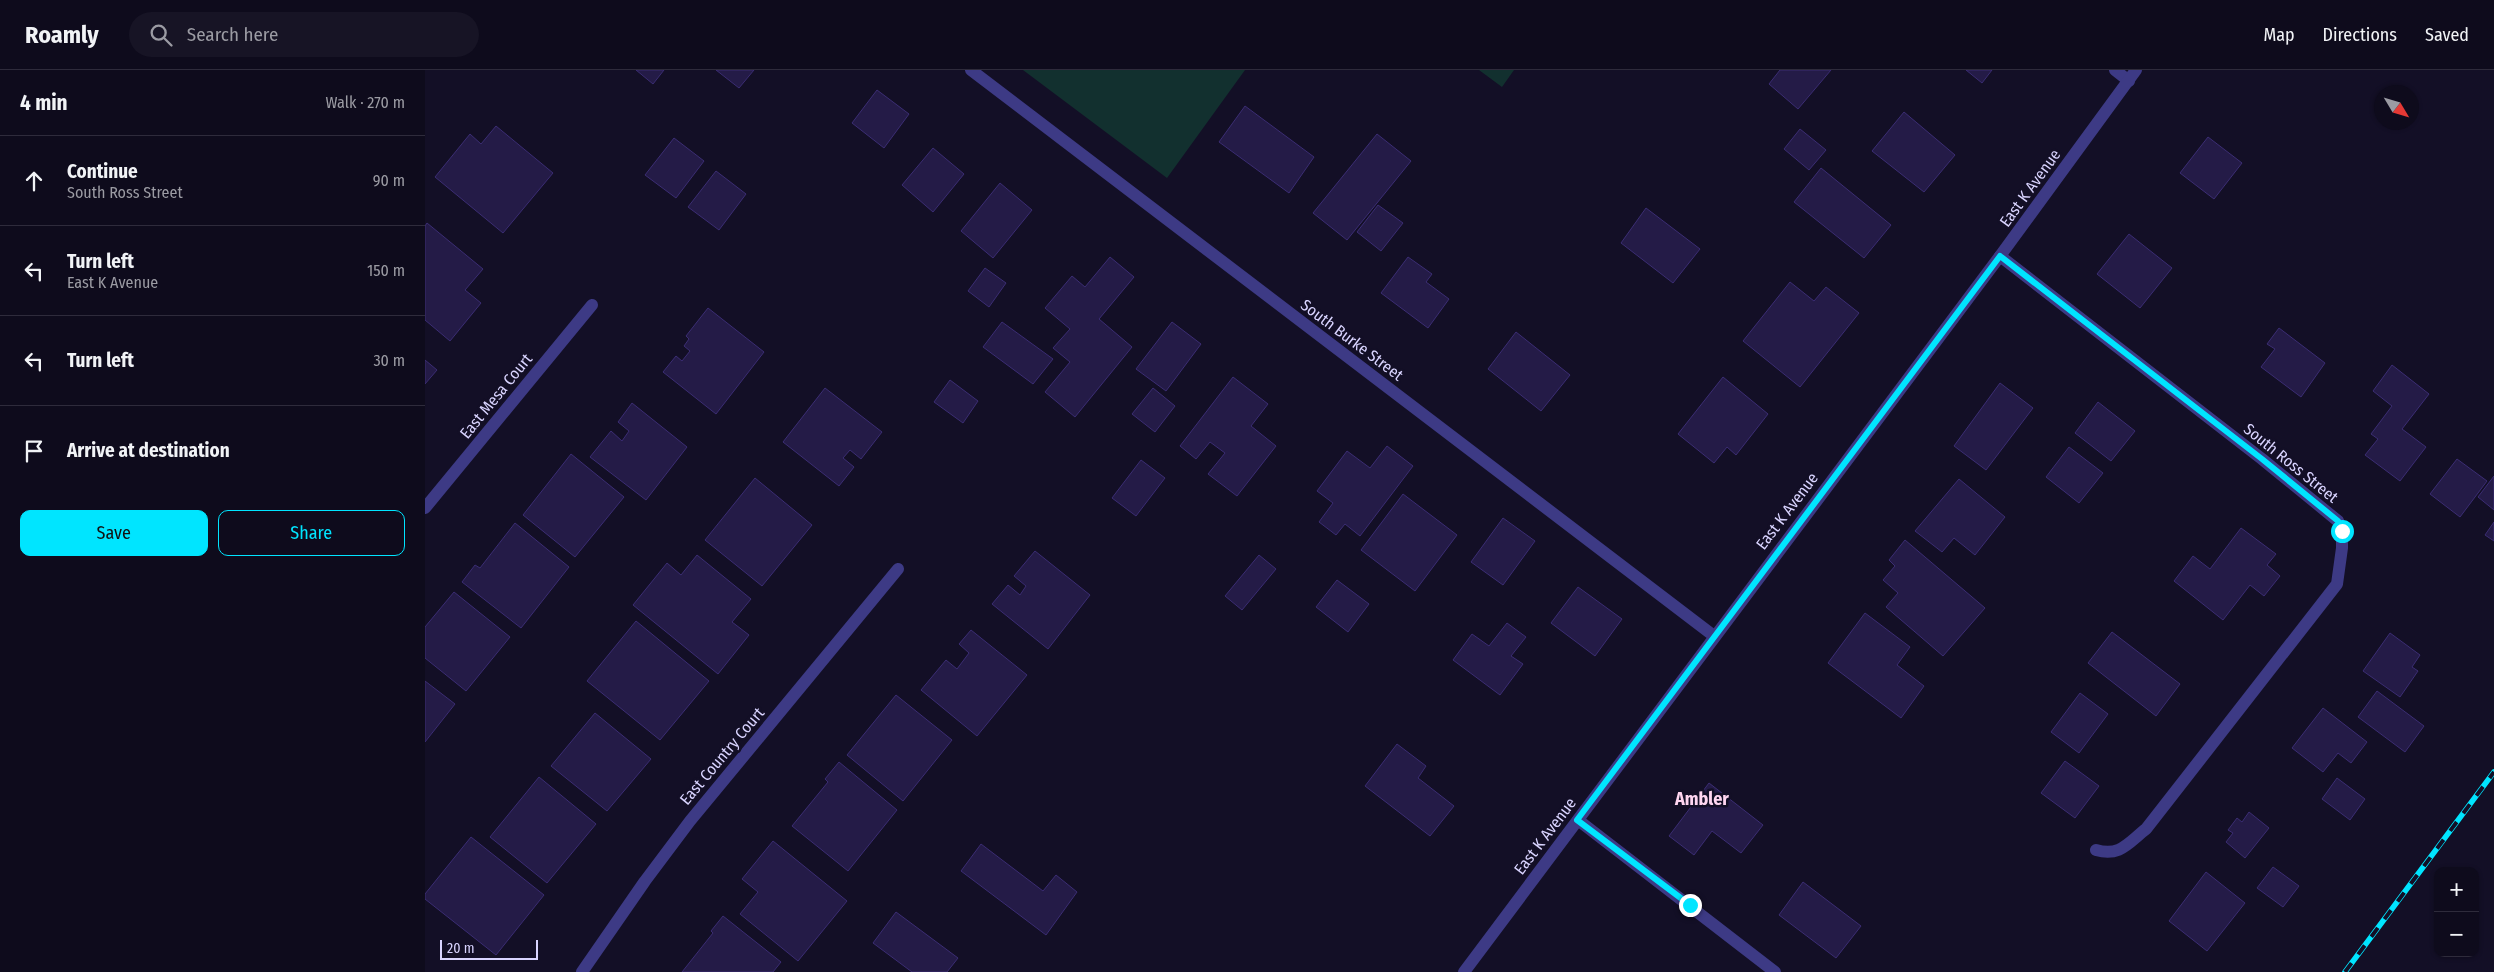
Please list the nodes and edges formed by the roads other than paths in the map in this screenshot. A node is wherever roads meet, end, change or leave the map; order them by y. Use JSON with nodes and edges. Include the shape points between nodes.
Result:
{"nodes":[{"id":1,"x":971,"y":70,"type":"edge"},
{"id":2,"x":2115,"y":70,"type":"edge"},
{"id":3,"x":2137,"y":70,"type":"edge"},
{"id":4,"x":2129,"y":81,"type":"junction"},
{"id":5,"x":2000,"y":256,"type":"junction"},
{"id":6,"x":591,"y":305,"type":"dead end"},
{"id":7,"x":425,"y":508,"type":"edge"},
{"id":8,"x":898,"y":569,"type":"dead end"},
{"id":9,"x":1714,"y":636,"type":"junction"},
{"id":10,"x":1577,"y":820,"type":"junction"},
{"id":11,"x":2096,"y":850,"type":"dead end"},
{"id":12,"x":582,"y":972,"type":"edge"},
{"id":13,"x":1464,"y":972,"type":"edge"},
{"id":14,"x":1775,"y":972,"type":"edge"}],
"edges":[{"from":1,"to":9,"type":"street","name":"South Burke Street"},
{"from":2,"to":4,"type":"street"},
{"from":3,"to":4,"type":"street","name":"East K Avenue"},
{"from":4,"to":5,"type":"street","name":"East K Avenue"},
{"from":5,"to":9,"type":"street","name":"East K Avenue"},
{"from":5,"to":11,"type":"street","name":"South Ross Street","via":[[2269,465],[2338,521],[2342,531],[2337,584],[2146,829],[2116,852]]},
{"from":6,"to":7,"type":"street","name":"East Mesa Court"},
{"from":8,"to":12,"type":"street","name":"East Country Court","via":[[690,821]]},
{"from":9,"to":10,"type":"street","name":"East K Avenue"},
{"from":10,"to":13,"type":"street","name":"East K Avenue"},
{"from":10,"to":14,"type":"street"}]}
